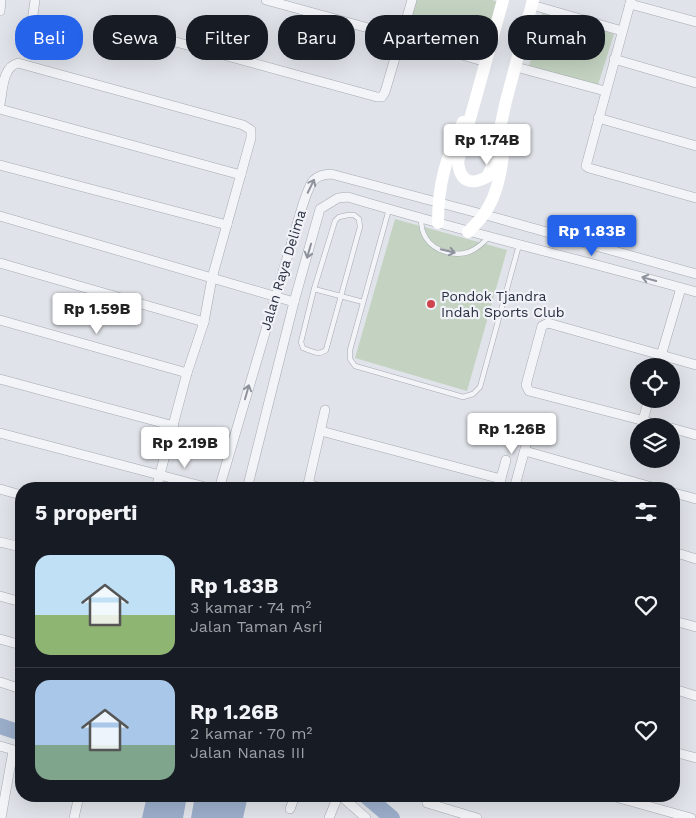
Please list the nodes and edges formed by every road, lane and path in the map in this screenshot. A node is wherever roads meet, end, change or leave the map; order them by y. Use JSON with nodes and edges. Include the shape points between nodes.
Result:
{"nodes":[{"id":1,"x":1,"y":0,"type":"edge"},
{"id":2,"x":35,"y":0,"type":"edge"},
{"id":3,"x":266,"y":0,"type":"edge"},
{"id":4,"x":412,"y":0,"type":"edge"},
{"id":5,"x":503,"y":0,"type":"edge"},
{"id":6,"x":630,"y":2,"type":"edge"},
{"id":7,"x":533,"y":3,"type":"edge"},
{"id":8,"x":0,"y":12,"type":"edge"},
{"id":9,"x":33,"y":15,"type":"edge"},
{"id":10,"x":408,"y":15,"type":"edge"},
{"id":11,"x":696,"y":22,"type":"edge"},
{"id":12,"x":365,"y":27,"type":"edge"},
{"id":13,"x":622,"y":31,"type":"junction"},
{"id":14,"x":176,"y":42,"type":"edge"},
{"id":15,"x":614,"y":58,"type":"junction"},
{"id":16,"x":394,"y":60,"type":"edge"},
{"id":17,"x":479,"y":60,"type":"edge"},
{"id":18,"x":486,"y":62,"type":"junction"},
{"id":19,"x":516,"y":67,"type":"junction"},
{"id":20,"x":696,"y":83,"type":"edge"},
{"id":21,"x":605,"y":91,"type":"junction"},
{"id":22,"x":476,"y":95,"type":"junction"},
{"id":23,"x":506,"y":101,"type":"junction"},
{"id":24,"x":0,"y":104,"type":"edge"},
{"id":25,"x":0,"y":109,"type":"edge"},
{"id":26,"x":598,"y":118,"type":"junction"},
{"id":27,"x":696,"y":146,"type":"edge"},
{"id":28,"x":0,"y":166,"type":"edge"},
{"id":29,"x":241,"y":175,"type":"junction"},
{"id":30,"x":696,"y":198,"type":"edge"},
{"id":31,"x":439,"y":203,"type":"junction"},
{"id":32,"x":304,"y":204,"type":"junction"},
{"id":33,"x":320,"y":209,"type":"junction"},
{"id":34,"x":389,"y":210,"type":"junction"},
{"id":35,"x":484,"y":215,"type":"junction"},
{"id":36,"x":0,"y":216,"type":"edge"},
{"id":37,"x":421,"y":218,"type":"junction"},
{"id":38,"x":440,"y":224,"type":"junction"},
{"id":39,"x":227,"y":225,"type":"junction"},
{"id":40,"x":468,"y":232,"type":"junction"},
{"id":41,"x":489,"y":237,"type":"junction"},
{"id":42,"x":519,"y":244,"type":"junction"},
{"id":43,"x":0,"y":263,"type":"edge"},
{"id":44,"x":696,"y":274,"type":"edge"},
{"id":45,"x":212,"y":278,"type":"junction"},
{"id":46,"x":681,"y":288,"type":"junction"},
{"id":47,"x":314,"y":289,"type":"junction"},
{"id":48,"x":696,"y":292,"type":"edge"},
{"id":49,"x":275,"y":297,"type":"junction"},
{"id":50,"x":342,"y":297,"type":"junction"},
{"id":51,"x":294,"y":302,"type":"junction"},
{"id":52,"x":363,"y":302,"type":"junction"},
{"id":53,"x":0,"y":320,"type":"edge"},
{"id":54,"x":204,"y":322,"type":"junction"},
{"id":55,"x":662,"y":355,"type":"junction"},
{"id":56,"x":661,"y":358,"type":"edge"},
{"id":57,"x":696,"y":365,"type":"edge"},
{"id":58,"x":187,"y":373,"type":"junction"},
{"id":59,"x":0,"y":379,"type":"edge"},
{"id":60,"x":325,"y":410,"type":"dead end"},
{"id":61,"x":635,"y":418,"type":"edge"},
{"id":62,"x":174,"y":426,"type":"junction"},
{"id":63,"x":531,"y":427,"type":"dead end"},
{"id":64,"x":321,"y":431,"type":"junction"},
{"id":65,"x":680,"y":431,"type":"edge"},
{"id":66,"x":0,"y":433,"type":"edge"},
{"id":67,"x":696,"y":435,"type":"edge"},
{"id":68,"x":526,"y":452,"type":"junction"},
{"id":69,"x":506,"y":460,"type":"dead end"},
{"id":70,"x":160,"y":476,"type":"junction"},
{"id":71,"x":501,"y":478,"type":"junction"},
{"id":72,"x":158,"y":482,"type":"edge"},
{"id":73,"x":184,"y":482,"type":"edge"},
{"id":74,"x":220,"y":482,"type":"edge"},
{"id":75,"x":249,"y":482,"type":"edge"},
{"id":76,"x":308,"y":482,"type":"edge"},
{"id":77,"x":500,"y":482,"type":"edge"},
{"id":78,"x":516,"y":482,"type":"edge"},
{"id":79,"x":634,"y":482,"type":"edge"},
{"id":80,"x":0,"y":489,"type":"edge"},
{"id":81,"x":15,"y":493,"type":"edge"},
{"id":82,"x":680,"y":495,"type":"edge"},
{"id":83,"x":696,"y":499,"type":"edge"},
{"id":84,"x":0,"y":542,"type":"edge"},
{"id":85,"x":15,"y":546,"type":"edge"},
{"id":86,"x":680,"y":554,"type":"edge"},
{"id":87,"x":696,"y":559,"type":"edge"},
{"id":88,"x":0,"y":596,"type":"edge"},
{"id":89,"x":15,"y":600,"type":"edge"},
{"id":90,"x":680,"y":623,"type":"edge"},
{"id":91,"x":696,"y":627,"type":"edge"},
{"id":92,"x":0,"y":639,"type":"edge"},
{"id":93,"x":15,"y":643,"type":"edge"},
{"id":94,"x":0,"y":682,"type":"edge"},
{"id":95,"x":15,"y":687,"type":"edge"},
{"id":96,"x":680,"y":691,"type":"edge"},
{"id":97,"x":696,"y":696,"type":"edge"},
{"id":98,"x":0,"y":746,"type":"edge"},
{"id":99,"x":15,"y":750,"type":"edge"},
{"id":100,"x":680,"y":754,"type":"edge"},
{"id":101,"x":696,"y":758,"type":"edge"},
{"id":102,"x":15,"y":759,"type":"edge"},
{"id":103,"x":78,"y":802,"type":"edge"},
{"id":104,"x":292,"y":802,"type":"edge"},
{"id":105,"x":337,"y":802,"type":"edge"},
{"id":106,"x":347,"y":802,"type":"edge"},
{"id":107,"x":435,"y":802,"type":"edge"},
{"id":108,"x":634,"y":802,"type":"edge"},
{"id":109,"x":290,"y":808,"type":"dead end"},
{"id":110,"x":1,"y":818,"type":"edge"},
{"id":111,"x":74,"y":818,"type":"edge"},
{"id":112,"x":329,"y":818,"type":"edge"},
{"id":113,"x":366,"y":818,"type":"edge"},
{"id":114,"x":477,"y":818,"type":"edge"},
{"id":115,"x":691,"y":818,"type":"edge"}],
"edges":[{"from":1,"to":8,"type":"street"},
{"from":2,"to":9,"type":"street"},
{"from":3,"to":12,"type":"street"},
{"from":4,"to":10,"type":"street"},
{"from":5,"to":18,"type":"main road"},
{"from":6,"to":11,"type":"street"},
{"from":6,"to":13,"type":"street"},
{"from":7,"to":13,"type":"street"},
{"from":7,"to":19,"type":"main road"},
{"from":13,"to":15,"type":"street"},
{"from":14,"to":16,"type":"street","via":[[377,97],[382,97],[385,92]]},
{"from":15,"to":20,"type":"street"},
{"from":15,"to":21,"type":"street"},
{"from":17,"to":18,"type":"street"},
{"from":18,"to":22,"type":"main road"},
{"from":19,"to":21,"type":"street"},
{"from":19,"to":23,"type":"main road"},
{"from":21,"to":26,"type":"street"},
{"from":22,"to":23,"type":"main road","via":[[458,162],[459,173],[471,181],[487,176],[491,168]]},
{"from":22,"to":31,"type":"main road","via":[[448,156]]},
{"from":23,"to":35,"type":"main road","via":[[500,172],[494,197]]},
{"from":24,"to":29,"type":"street","via":[[6,72],[18,63],[243,125],[250,128],[252,134]]},
{"from":25,"to":29,"type":"street"},
{"from":26,"to":27,"type":"street"},
{"from":26,"to":30,"type":"street","via":[[586,166]]},
{"from":28,"to":39,"type":"street"},
{"from":29,"to":39,"type":"street"},
{"from":32,"to":31,"type":"street","name":"Jalan Raya Delima","one_way":true,"via":[[311,183],[321,174]]},
{"from":31,"to":35,"type":"street"},
{"from":31,"to":38,"type":"main road"},
{"from":32,"to":33,"type":"street"},
{"from":32,"to":49,"type":"street","name":"Jalan Raya Delima"},
{"from":33,"to":34,"type":"street","name":"Jalan Raya Delima","via":[[338,198],[348,197]]},
{"from":33,"to":51,"type":"street","name":"Jalan Raya Delima","one_way":true},
{"from":34,"to":37,"type":"street","name":"Jalan Raya Delima"},
{"from":34,"to":52,"type":"lane"},
{"from":35,"to":40,"type":"main road"},
{"from":35,"to":44,"type":"street"},
{"from":36,"to":45,"type":"street"},
{"from":37,"to":38,"type":"street","name":"Jalan Raya Delima"},
{"from":37,"to":41,"type":"lane","one_way":true,"via":[[426,239],[445,251],[463,254]]},
{"from":38,"to":40,"type":"street","name":"Jalan Raya Delima"},
{"from":39,"to":45,"type":"street"},
{"from":40,"to":41,"type":"street","name":"Jalan Raya Delima"},
{"from":41,"to":42,"type":"street","name":"Jalan Raya Delima"},
{"from":46,"to":42,"type":"street","name":"Jalan Raya Delima","one_way":true},
{"from":42,"to":52,"type":"lane","via":[[480,387],[469,396],[355,366],[350,359],[350,350]]},
{"from":43,"to":54,"type":"street"},
{"from":45,"to":49,"type":"street"},
{"from":45,"to":54,"type":"street"},
{"from":46,"to":48,"type":"street","name":"Jalan Raya Delima"},
{"from":46,"to":55,"type":"street"},
{"from":47,"to":50,"type":"lane"},
{"from":47,"to":50,"type":"lane","via":[[301,342],[304,348],[317,353],[326,350]]},
{"from":47,"to":50,"type":"lane","via":[[335,221],[339,217],[354,215],[359,219],[360,228]]},
{"from":49,"to":51,"type":"street"},
{"from":74,"to":49,"type":"street","name":"Jalan Raya Delima","one_way":true},
{"from":50,"to":52,"type":"lane"},
{"from":51,"to":75,"type":"street","name":"Jalan Raya Delima"},
{"from":53,"to":58,"type":"street"},
{"from":54,"to":58,"type":"street"},
{"from":55,"to":56,"type":"street"},
{"from":55,"to":57,"type":"street"},
{"from":55,"to":61,"type":"street","via":[[548,323],[542,326],[526,385],[529,391]]},
{"from":58,"to":62,"type":"street"},
{"from":59,"to":62,"type":"street"},
{"from":60,"to":64,"type":"street"},
{"from":62,"to":70,"type":"street"},
{"from":63,"to":68,"type":"street"},
{"from":64,"to":71,"type":"street"},
{"from":64,"to":76,"type":"street"},
{"from":65,"to":67,"type":"street"},
{"from":66,"to":70,"type":"street"},
{"from":68,"to":78,"type":"street"},
{"from":68,"to":79,"type":"street"},
{"from":69,"to":71,"type":"street"},
{"from":70,"to":72,"type":"street"},
{"from":70,"to":73,"type":"street"},
{"from":71,"to":77,"type":"street"},
{"from":80,"to":81,"type":"street"},
{"from":82,"to":83,"type":"street"},
{"from":84,"to":85,"type":"street"},
{"from":86,"to":87,"type":"street"},
{"from":88,"to":89,"type":"street"},
{"from":90,"to":91,"type":"street"},
{"from":92,"to":93,"type":"street"},
{"from":94,"to":95,"type":"street"},
{"from":96,"to":97,"type":"street"},
{"from":98,"to":99,"type":"street"},
{"from":100,"to":101,"type":"street"},
{"from":102,"to":110,"type":"street"},
{"from":103,"to":111,"type":"street"},
{"from":104,"to":109,"type":"street"},
{"from":105,"to":112,"type":"street"},
{"from":106,"to":113,"type":"street"},
{"from":107,"to":114,"type":"street"},
{"from":108,"to":115,"type":"street"}]}
